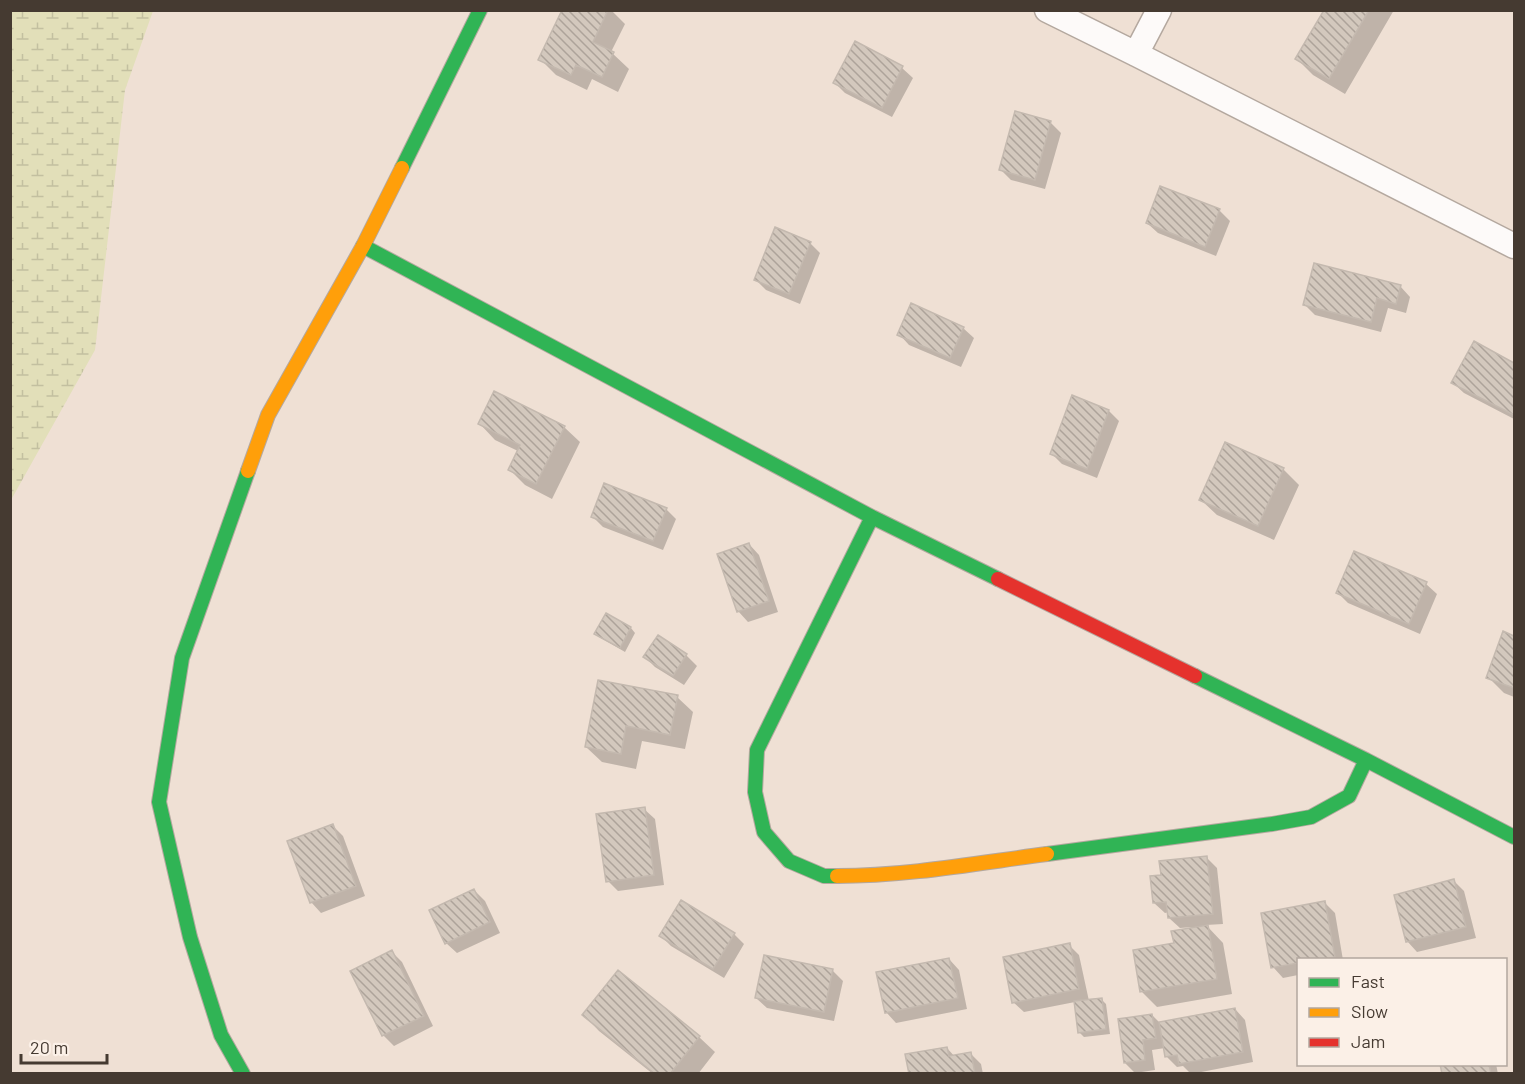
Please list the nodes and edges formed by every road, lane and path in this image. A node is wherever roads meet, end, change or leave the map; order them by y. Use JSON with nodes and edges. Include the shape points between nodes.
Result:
{"nodes":[{"id":1,"x":480,"y":10,"type":"edge"},
{"id":2,"x":1047,"y":10,"type":"edge"},
{"id":3,"x":1159,"y":10,"type":"edge"},
{"id":4,"x":1136,"y":54,"type":"junction"},
{"id":5,"x":363,"y":246,"type":"junction"},
{"id":6,"x":1515,"y":246,"type":"edge"},
{"id":7,"x":872,"y":517,"type":"junction"},
{"id":8,"x":1366,"y":760,"type":"junction"},
{"id":9,"x":1515,"y":837,"type":"edge"},
{"id":10,"x":243,"y":1074,"type":"edge"}],
"edges":[{"from":1,"to":5,"type":"street"},
{"from":2,"to":4,"type":"street"},
{"from":3,"to":4,"type":"street"},
{"from":4,"to":6,"type":"street"},
{"from":5,"to":7,"type":"street"},
{"from":5,"to":10,"type":"street","via":[[268,415],[182,658],[159,802],[190,937],[221,1035]]},
{"from":7,"to":8,"type":"street"},
{"from":7,"to":8,"type":"street","via":[[757,750],[755,792],[764,832],[789,861],[824,876],[868,876],[1272,824],[1311,817],[1349,796]]},
{"from":8,"to":9,"type":"street"}]}
